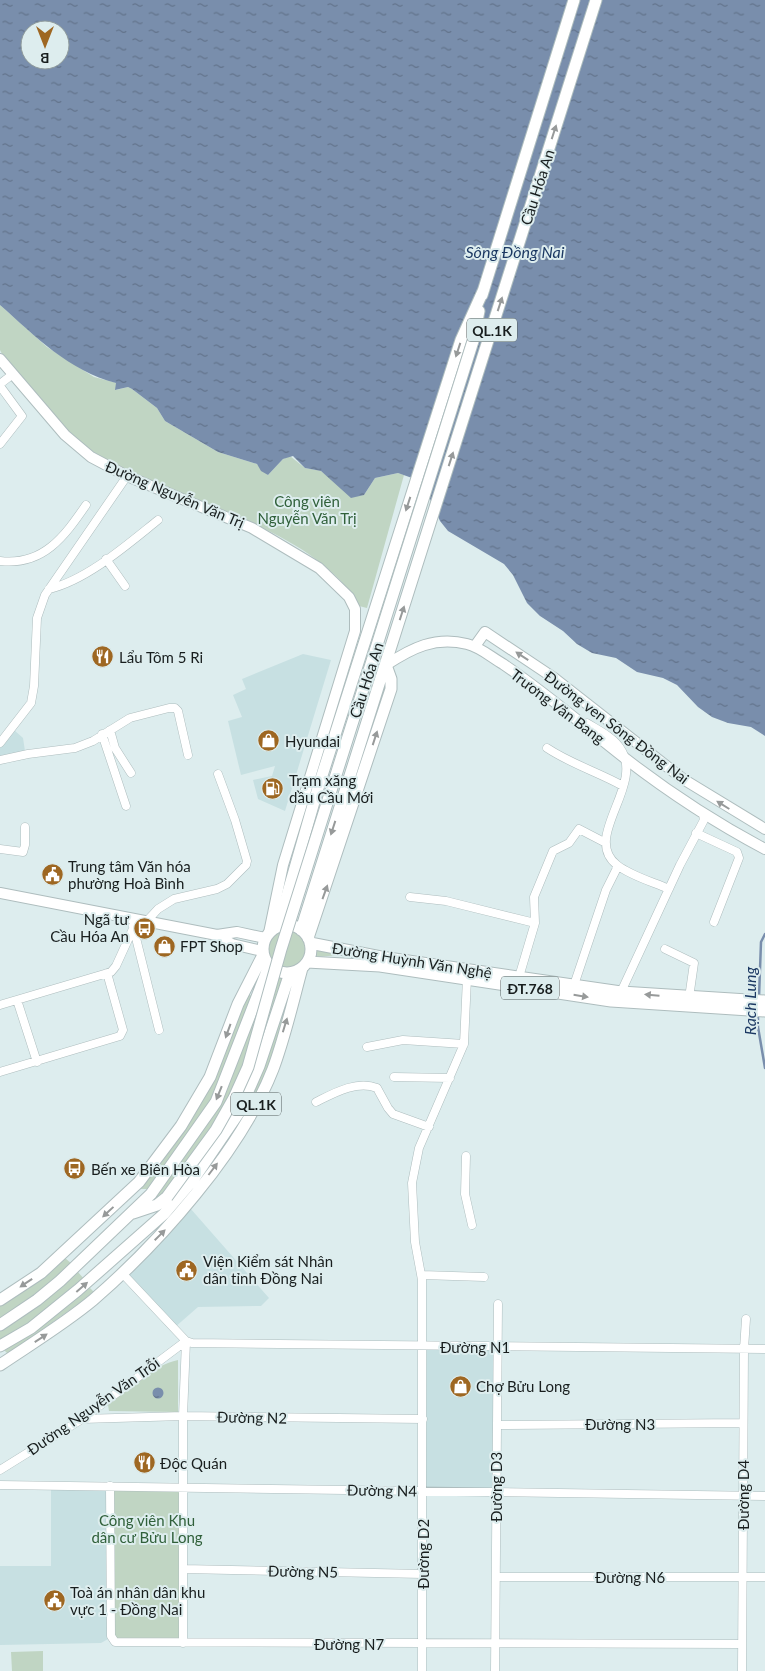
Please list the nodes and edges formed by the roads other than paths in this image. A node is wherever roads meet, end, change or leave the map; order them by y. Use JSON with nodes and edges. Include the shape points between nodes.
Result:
{"nodes":[{"id":1,"x":574,"y":0,"type":"edge"},
{"id":2,"x":596,"y":0,"type":"edge"},
{"id":3,"x":484,"y":289,"type":"junction"},
{"id":4,"x":0,"y":359,"type":"edge"},
{"id":5,"x":13,"y":374,"type":"junction"},
{"id":6,"x":0,"y":385,"type":"edge"},
{"id":7,"x":0,"y":444,"type":"edge"},
{"id":8,"x":127,"y":476,"type":"junction"},
{"id":9,"x":86,"y":505,"type":"dead end"},
{"id":10,"x":158,"y":520,"type":"dead end"},
{"id":11,"x":106,"y":559,"type":"junction"},
{"id":12,"x":0,"y":561,"type":"edge"},
{"id":13,"x":125,"y":586,"type":"dead end"},
{"id":14,"x":49,"y":589,"type":"junction"},
{"id":15,"x":475,"y":646,"type":"junction"},
{"id":16,"x":387,"y":662,"type":"junction"},
{"id":17,"x":586,"y":722,"type":"dead end"},
{"id":18,"x":106,"y":732,"type":"junction"},
{"id":19,"x":0,"y":743,"type":"edge"},
{"id":20,"x":547,"y":748,"type":"dead end"},
{"id":21,"x":188,"y":755,"type":"dead end"},
{"id":22,"x":626,"y":758,"type":"junction"},
{"id":23,"x":0,"y":760,"type":"edge"},
{"id":24,"x":131,"y":773,"type":"dead end"},
{"id":25,"x":218,"y":774,"type":"dead end"},
{"id":26,"x":623,"y":786,"type":"junction"},
{"id":27,"x":670,"y":793,"type":"junction"},
{"id":28,"x":126,"y":806,"type":"dead end"},
{"id":29,"x":26,"y":827,"type":"dead end"},
{"id":30,"x":765,"y":829,"type":"edge"},
{"id":31,"x":696,"y":834,"type":"junction"},
{"id":32,"x":604,"y":842,"type":"junction"},
{"id":33,"x":0,"y":849,"type":"edge"},
{"id":34,"x":765,"y":849,"type":"edge"},
{"id":35,"x":299,"y":853,"type":"junction"},
{"id":36,"x":323,"y":860,"type":"junction"},
{"id":37,"x":618,"y":866,"type":"junction"},
{"id":38,"x":280,"y":877,"type":"junction"},
{"id":39,"x":289,"y":887,"type":"junction"},
{"id":40,"x":669,"y":889,"type":"junction"},
{"id":41,"x":0,"y":893,"type":"edge"},
{"id":42,"x":410,"y":897,"type":"dead end"},
{"id":43,"x":714,"y":922,"type":"dead end"},
{"id":44,"x":139,"y":923,"type":"junction"},
{"id":45,"x":535,"y":923,"type":"junction"},
{"id":46,"x":271,"y":933,"type":"junction"},
{"id":47,"x":217,"y":935,"type":"junction"},
{"id":48,"x":307,"y":937,"type":"junction"},
{"id":49,"x":665,"y":949,"type":"dead end"},
{"id":50,"x":263,"y":953,"type":"junction"},
{"id":51,"x":305,"y":965,"type":"junction"},
{"id":52,"x":269,"y":966,"type":"junction"},
{"id":53,"x":107,"y":973,"type":"junction"},
{"id":54,"x":290,"y":974,"type":"junction"},
{"id":55,"x":519,"y":977,"type":"junction"},
{"id":56,"x":467,"y":978,"type":"junction"},
{"id":57,"x":574,"y":985,"type":"junction"},
{"id":58,"x":621,"y":992,"type":"junction"},
{"id":59,"x":688,"y":998,"type":"junction"},
{"id":60,"x":18,"y":1000,"type":"junction"},
{"id":61,"x":759,"y":1004,"type":"edge"},
{"id":62,"x":0,"y":1006,"type":"edge"},
{"id":63,"x":765,"y":1011,"type":"edge"},
{"id":64,"x":159,"y":1030,"type":"dead end"},
{"id":65,"x":464,"y":1044,"type":"junction"},
{"id":66,"x":367,"y":1047,"type":"dead end"},
{"id":67,"x":37,"y":1062,"type":"junction"},
{"id":68,"x":0,"y":1072,"type":"edge"},
{"id":69,"x":394,"y":1077,"type":"dead end"},
{"id":70,"x":450,"y":1078,"type":"junction"},
{"id":71,"x":316,"y":1102,"type":"dead end"},
{"id":72,"x":428,"y":1127,"type":"junction"},
{"id":73,"x":466,"y":1156,"type":"dead end"},
{"id":74,"x":130,"y":1214,"type":"junction"},
{"id":75,"x":165,"y":1214,"type":"junction"},
{"id":76,"x":472,"y":1225,"type":"dead end"},
{"id":77,"x":77,"y":1241,"type":"junction"},
{"id":78,"x":92,"y":1252,"type":"junction"},
{"id":79,"x":108,"y":1264,"type":"junction"},
{"id":80,"x":122,"y":1273,"type":"junction"},
{"id":81,"x":422,"y":1275,"type":"junction"},
{"id":82,"x":484,"y":1277,"type":"dead end"},
{"id":83,"x":0,"y":1300,"type":"edge"},
{"id":84,"x":498,"y":1304,"type":"dead end"},
{"id":85,"x":746,"y":1319,"type":"dead end"},
{"id":86,"x":0,"y":1325,"type":"edge"},
{"id":87,"x":186,"y":1341,"type":"junction"},
{"id":88,"x":0,"y":1346,"type":"edge"},
{"id":89,"x":424,"y":1347,"type":"junction"},
{"id":90,"x":497,"y":1347,"type":"junction"},
{"id":91,"x":744,"y":1349,"type":"junction"},
{"id":92,"x":765,"y":1349,"type":"edge"},
{"id":93,"x":0,"y":1365,"type":"edge"},
{"id":94,"x":182,"y":1416,"type":"junction"},
{"id":95,"x":82,"y":1418,"type":"junction"},
{"id":96,"x":423,"y":1419,"type":"junction"},
{"id":97,"x":743,"y":1423,"type":"junction"},
{"id":98,"x":497,"y":1425,"type":"junction"},
{"id":99,"x":0,"y":1470,"type":"edge"},
{"id":100,"x":0,"y":1485,"type":"edge"},
{"id":101,"x":110,"y":1486,"type":"junction"},
{"id":102,"x":183,"y":1487,"type":"junction"},
{"id":103,"x":423,"y":1491,"type":"junction"},
{"id":104,"x":496,"y":1492,"type":"junction"},
{"id":105,"x":743,"y":1496,"type":"junction"},
{"id":106,"x":765,"y":1496,"type":"edge"},
{"id":107,"x":183,"y":1569,"type":"junction"},
{"id":108,"x":423,"y":1574,"type":"junction"},
{"id":109,"x":765,"y":1576,"type":"edge"},
{"id":110,"x":496,"y":1577,"type":"junction"},
{"id":111,"x":742,"y":1577,"type":"junction"},
{"id":112,"x":183,"y":1643,"type":"junction"},
{"id":113,"x":422,"y":1644,"type":"junction"},
{"id":114,"x":495,"y":1644,"type":"junction"},
{"id":115,"x":742,"y":1644,"type":"junction"},
{"id":116,"x":422,"y":1671,"type":"edge"},
{"id":117,"x":495,"y":1671,"type":"edge"},
{"id":118,"x":742,"y":1671,"type":"edge"}],
"edges":[{"from":1,"to":3,"type":"main road","name":"Cầu Hóa An","number":"QL.1K"},
{"from":16,"to":2,"type":"main road","name":"Cầu Hóa An","number":"QL.1K","one_way":true},
{"from":3,"to":35,"type":"main road","name":"Cầu Hóa An","number":"QL.1K","one_way":true,"via":[[461,340]]},
{"from":3,"to":75,"type":"main road","name":"Cầu Hóa An","number":"QL.1K","bridge":true,"via":[[470,350],[281,949],[248,1067],[216,1130],[167,1196]]},
{"from":4,"to":5,"type":"main road","name":"Đường Nguyễn Văn Trị"},
{"from":5,"to":6,"type":"street"},
{"from":5,"to":8,"type":"main road","name":"Đường Nguyễn Văn Trị","via":[[65,435],[91,457]]},
{"from":6,"to":7,"type":"street","via":[[22,416]]},
{"from":8,"to":14,"type":"street"},
{"from":8,"to":38,"type":"main road","name":"Đường Nguyễn Văn Trị","via":[[252,528],[319,568],[349,597],[355,609],[355,630]]},
{"from":9,"to":12,"type":"street","via":[[68,531],[48,550],[28,561]]},
{"from":10,"to":11,"type":"street"},
{"from":11,"to":13,"type":"street"},
{"from":11,"to":14,"type":"street","via":[[70,583]]},
{"from":14,"to":19,"type":"street","via":[[37,618],[34,686],[30,703]]},
{"from":15,"to":16,"type":"main road","via":[[437,641],[424,643]]},
{"from":15,"to":22,"type":"main road","name":"Trương Văn Bang","via":[[524,678]]},
{"from":30,"to":15,"type":"main road","name":"Đường ven Sông Đồng Nai","one_way":true,"via":[[683,779],[554,678],[485,632]]},
{"from":16,"to":36,"type":"main road","number":"QL.1K","one_way":true},
{"from":48,"to":16,"type":"main road","number":"QL.1K","one_way":true,"via":[[391,689]]},
{"from":17,"to":22,"type":"street","via":[[618,745]]},
{"from":18,"to":21,"type":"street","via":[[139,715],[175,708]]},
{"from":18,"to":23,"type":"street","via":[[75,748]]},
{"from":18,"to":24,"type":"street"},
{"from":18,"to":28,"type":"street"},
{"from":20,"to":26,"type":"street","via":[[575,765]]},
{"from":22,"to":26,"type":"street"},
{"from":22,"to":27,"type":"main road","name":"Trương Văn Bang"},
{"from":25,"to":44,"type":"street","via":[[235,820],[246,865],[227,884],[174,899]]},
{"from":26,"to":32,"type":"street"},
{"from":27,"to":31,"type":"street","via":[[703,814],[704,820]]},
{"from":27,"to":34,"type":"main road","name":"Trương Văn Bang"},
{"from":29,"to":33,"type":"street","via":[[23,852]]},
{"from":31,"to":40,"type":"street"},
{"from":31,"to":43,"type":"street","via":[[738,852],[739,858]]},
{"from":32,"to":37,"type":"street","via":[[608,855]]},
{"from":32,"to":45,"type":"street","via":[[578,829],[569,843],[553,851],[534,897]]},
{"from":35,"to":36,"type":"main road"},
{"from":35,"to":39,"type":"main road","number":"QL.1K"},
{"from":36,"to":48,"type":"main road","number":"QL.1K"},
{"from":37,"to":40,"type":"street"},
{"from":37,"to":57,"type":"street","via":[[606,890]]},
{"from":38,"to":39,"type":"main road"},
{"from":38,"to":46,"type":"main road","name":"Đường Nguyễn Văn Trị"},
{"from":39,"to":46,"type":"main road","number":"QL.1K"},
{"from":40,"to":58,"type":"street"},
{"from":41,"to":44,"type":"main road"},
{"from":42,"to":45,"type":"street","via":[[482,909]]},
{"from":44,"to":47,"type":"main road"},
{"from":44,"to":53,"type":"street","via":[[115,968]]},
{"from":44,"to":64,"type":"street"},
{"from":45,"to":55,"type":"street"},
{"from":46,"to":47,"type":"main road"},
{"from":46,"to":48,"type":"main road","via":[[289,925]]},
{"from":46,"to":50,"type":"main road"},
{"from":47,"to":50,"type":"main road","via":[[232,944]]},
{"from":48,"to":51,"type":"main road","via":[[311,953]]},
{"from":48,"to":55,"type":"main road","name":"Đường Huỳnh Văn Nghệ","number":"ĐT.768","via":[[381,957]]},
{"from":49,"to":59,"type":"street","via":[[694,963]]},
{"from":50,"to":52,"type":"main road"},
{"from":50,"to":77,"type":"main road","one_way":true,"via":[[238,1004],[210,1077],[181,1126],[140,1182]]},
{"from":51,"to":54,"type":"main road"},
{"from":51,"to":56,"type":"main road","name":"Đường Huỳnh Văn Nghệ","number":"ĐT.768","via":[[380,966]]},
{"from":75,"to":51,"type":"main road","number":"QL.1K","one_way":true,"via":[[253,1112],[273,1068]]},
{"from":52,"to":54,"type":"main road"},
{"from":52,"to":74,"type":"main road","number":"QL.1K","one_way":true,"via":[[216,1102],[151,1194]]},
{"from":53,"to":60,"type":"street"},
{"from":53,"to":67,"type":"street","via":[[123,1033]]},
{"from":54,"to":75,"type":"main road","number":"QL.1K","via":[[259,1066],[238,1114],[193,1180]]},
{"from":55,"to":57,"type":"main road","name":"Đường Huỳnh Văn Nghệ","number":"ĐT.768"},
{"from":56,"to":61,"type":"main road","name":"Đường Huỳnh Văn Nghệ","number":"ĐT.768","one_way":true,"via":[[611,1001]]},
{"from":56,"to":65,"type":"street","name":"Đường D2"},
{"from":57,"to":58,"type":"main road","name":"Đường Huỳnh Văn Nghệ","number":"ĐT.768"},
{"from":59,"to":58,"type":"main road","name":"Đường Huỳnh Văn Nghệ","number":"ĐT.768","one_way":true},
{"from":59,"to":61,"type":"main road","name":"Đường Huỳnh Văn Nghệ","number":"ĐT.768"},
{"from":60,"to":62,"type":"street"},
{"from":60,"to":67,"type":"street"},
{"from":61,"to":63,"type":"main road","name":"Đường Huỳnh Văn Nghệ","number":"ĐT.768"},
{"from":65,"to":66,"type":"street","via":[[403,1040]]},
{"from":65,"to":70,"type":"street","name":"Đường D2"},
{"from":67,"to":68,"type":"street"},
{"from":69,"to":70,"type":"street"},
{"from":70,"to":72,"type":"street","name":"Đường D2"},
{"from":71,"to":72,"type":"street","via":[[347,1087],[373,1086],[393,1114]]},
{"from":72,"to":81,"type":"street","name":"Đường D2","via":[[419,1148],[412,1183],[415,1242]]},
{"from":73,"to":76,"type":"street","via":[[465,1194]]},
{"from":74,"to":75,"type":"main road","number":"QL.1K"},
{"from":74,"to":78,"type":"main road","number":"QL.1K"},
{"from":75,"to":79,"type":"main road","number":"QL.1K"},
{"from":80,"to":75,"type":"main road","number":"QL.1K","one_way":true},
{"from":77,"to":78,"type":"main road"},
{"from":77,"to":83,"type":"main road","one_way":true,"via":[[41,1273]]},
{"from":78,"to":86,"type":"main road","number":"QL.1K","via":[[37,1300]]},
{"from":79,"to":80,"type":"main road"},
{"from":88,"to":79,"type":"main road","number":"QL.1K","one_way":true,"via":[[30,1328]]},
{"from":80,"to":87,"type":"street"},
{"from":93,"to":80,"type":"main road","number":"QL.1K","one_way":true,"via":[[92,1301]]},
{"from":81,"to":82,"type":"street"},
{"from":81,"to":89,"type":"street","name":"Đường D2"},
{"from":84,"to":90,"type":"street","name":"Đường D3"},
{"from":85,"to":91,"type":"street","name":"Đường D4"},
{"from":87,"to":89,"type":"street","name":"Đường N1"},
{"from":87,"to":94,"type":"street"},
{"from":87,"to":95,"type":"street","name":"Đường Nguyễn Văn Trỗi"},
{"from":89,"to":90,"type":"street","name":"Đường N1"},
{"from":89,"to":96,"type":"street","name":"Đường D2"},
{"from":90,"to":91,"type":"street","name":"Đường N1"},
{"from":90,"to":98,"type":"street","name":"Đường D3"},
{"from":91,"to":92,"type":"street","name":"Đường N1"},
{"from":91,"to":97,"type":"street","name":"Đường D4"},
{"from":94,"to":95,"type":"street","name":"Đường N2"},
{"from":94,"to":96,"type":"street","name":"Đường N2"},
{"from":94,"to":102,"type":"street"},
{"from":95,"to":99,"type":"street","name":"Đường Nguyễn Văn Trỗi"},
{"from":96,"to":103,"type":"street","name":"Đường D2"},
{"from":97,"to":98,"type":"street","name":"Đường N3"},
{"from":97,"to":105,"type":"street","name":"Đường D4"},
{"from":98,"to":104,"type":"street","name":"Đường D3"},
{"from":100,"to":101,"type":"street","name":"Đường N4"},
{"from":101,"to":102,"type":"street","name":"Đường N4"},
{"from":101,"to":112,"type":"street","name":"Đường N7","via":[[112,1639],[120,1644]]},
{"from":102,"to":103,"type":"street","name":"Đường N4"},
{"from":102,"to":107,"type":"street"},
{"from":103,"to":104,"type":"street","name":"Đường N4"},
{"from":103,"to":108,"type":"street","name":"Đường D2"},
{"from":104,"to":105,"type":"street","name":"Đường N4"},
{"from":104,"to":110,"type":"street","name":"Đường D3"},
{"from":105,"to":106,"type":"street","name":"Đường N4"},
{"from":105,"to":111,"type":"street","name":"Đường D4"},
{"from":107,"to":108,"type":"street","name":"Đường N5"},
{"from":107,"to":112,"type":"street"},
{"from":108,"to":113,"type":"street","name":"Đường D2"},
{"from":109,"to":111,"type":"street","name":"Đường N6"},
{"from":110,"to":111,"type":"street","name":"Đường N6"},
{"from":110,"to":114,"type":"street","name":"Đường D3"},
{"from":111,"to":115,"type":"street","name":"Đường D4"},
{"from":112,"to":113,"type":"street","name":"Đường N7"},
{"from":113,"to":114,"type":"street","name":"Đường N7"},
{"from":113,"to":116,"type":"street","name":"Đường D2"},
{"from":114,"to":115,"type":"street","name":"Đường N7"},
{"from":114,"to":117,"type":"street","name":"Đường D3"},
{"from":115,"to":118,"type":"street","name":"Đường D4"}]}
